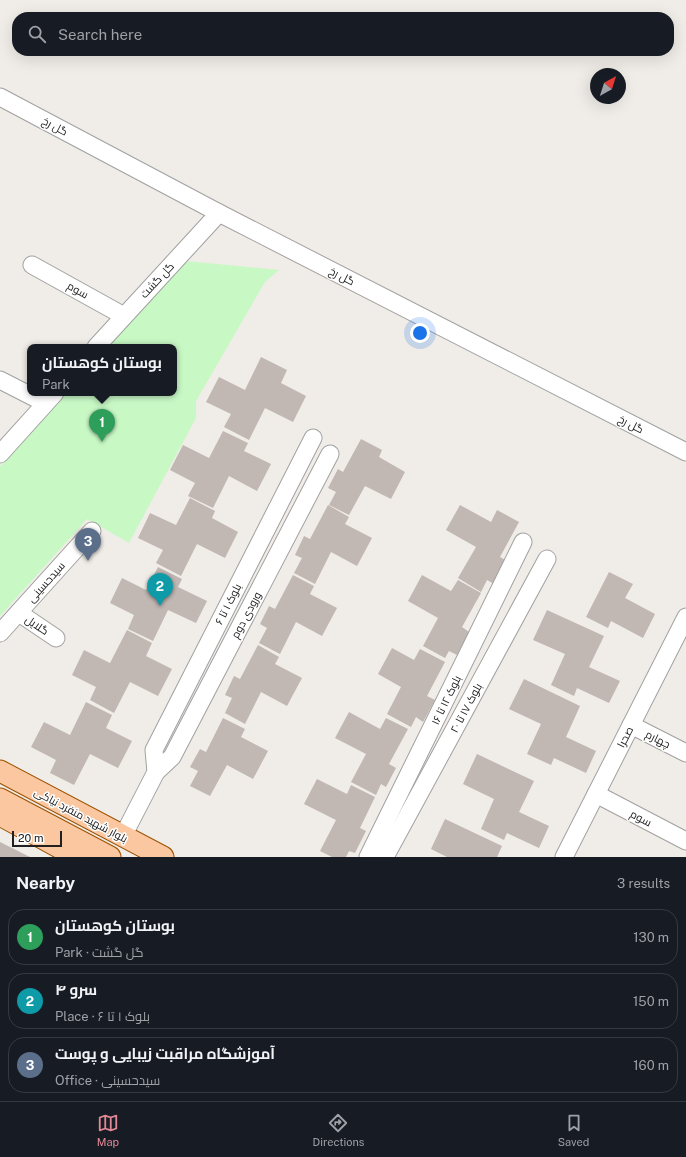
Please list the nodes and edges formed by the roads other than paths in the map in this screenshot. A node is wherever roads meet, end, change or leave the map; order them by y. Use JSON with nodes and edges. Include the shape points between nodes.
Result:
{"nodes":[{"id":1,"x":0,"y":97,"type":"edge"},
{"id":2,"x":219,"y":214,"type":"junction"},
{"id":3,"x":32,"y":265,"type":"dead end"},
{"id":4,"x":124,"y":316,"type":"junction"},
{"id":5,"x":99,"y":344,"type":"edge"},
{"id":6,"x":0,"y":380,"type":"edge"},
{"id":7,"x":27,"y":390,"type":"edge"},
{"id":8,"x":50,"y":398,"type":"edge"},
{"id":9,"x":313,"y":438,"type":"dead end"},
{"id":10,"x":686,"y":452,"type":"edge"},
{"id":11,"x":0,"y":454,"type":"edge"},
{"id":12,"x":330,"y":454,"type":"dead end"},
{"id":13,"x":92,"y":531,"type":"dead end"},
{"id":14,"x":523,"y":542,"type":"dead end"},
{"id":15,"x":547,"y":559,"type":"dead end"},
{"id":16,"x":19,"y":613,"type":"junction"},
{"id":17,"x":686,"y":617,"type":"edge"},
{"id":18,"x":0,"y":633,"type":"edge"},
{"id":19,"x":56,"y":638,"type":"dead end"},
{"id":20,"x":631,"y":725,"type":"junction"},
{"id":21,"x":686,"y":753,"type":"edge"},
{"id":22,"x":0,"y":772,"type":"edge"},
{"id":23,"x":156,"y":772,"type":"junction"},
{"id":24,"x":596,"y":794,"type":"junction"},
{"id":25,"x":0,"y":799,"type":"edge"},
{"id":26,"x":0,"y":815,"type":"edge"},
{"id":27,"x":122,"y":836,"type":"junction"},
{"id":28,"x":686,"y":841,"type":"edge"},
{"id":29,"x":77,"y":857,"type":"edge"},
{"id":30,"x":110,"y":857,"type":"edge"},
{"id":31,"x":163,"y":857,"type":"edge"},
{"id":32,"x":368,"y":857,"type":"edge"},
{"id":33,"x":385,"y":857,"type":"edge"},
{"id":34,"x":564,"y":857,"type":"edge"}],
"edges":[{"from":1,"to":2,"type":"street","name":"گل رخ"},
{"from":2,"to":4,"type":"street","name":"گل گشت"},
{"from":2,"to":10,"type":"street","name":"گل رخ"},
{"from":3,"to":4,"type":"street","name":"سوم"},
{"from":4,"to":5,"type":"street","name":"گل گشت"},
{"from":6,"to":7,"type":"street"},
{"from":8,"to":11,"type":"street"},
{"from":9,"to":23,"type":"street","name":"بلوک ۱ تا ۶","via":[[154,750]]},
{"from":12,"to":23,"type":"street","name":"ورودی دوم","via":[[172,757]]},
{"from":13,"to":16,"type":"street","name":"سیدحسینی"},
{"from":14,"to":32,"type":"street","name":"بلوک ۱۲ تا ۱۶"},
{"from":15,"to":33,"type":"street","name":"بلوک ۱۷ تا ۲۰"},
{"from":16,"to":18,"type":"street","name":"سیدحسینی"},
{"from":16,"to":19,"type":"street","name":"گلایل"},
{"from":17,"to":20,"type":"street","name":"صحرا"},
{"from":20,"to":21,"type":"street","name":"چهارم"},
{"from":20,"to":24,"type":"street","name":"صحرا"},
{"from":22,"to":27,"type":"main road","name":"بلوار شهید منفرد نیاکی"},
{"from":23,"to":27,"type":"street"},
{"from":24,"to":28,"type":"street","name":"سوم"},
{"from":24,"to":34,"type":"street","name":"صحرا"},
{"from":25,"to":30,"type":"main road"},
{"from":26,"to":29,"type":"main road"},
{"from":27,"to":31,"type":"main road","name":"بلوار شهید منفرد نیاکی"}]}
